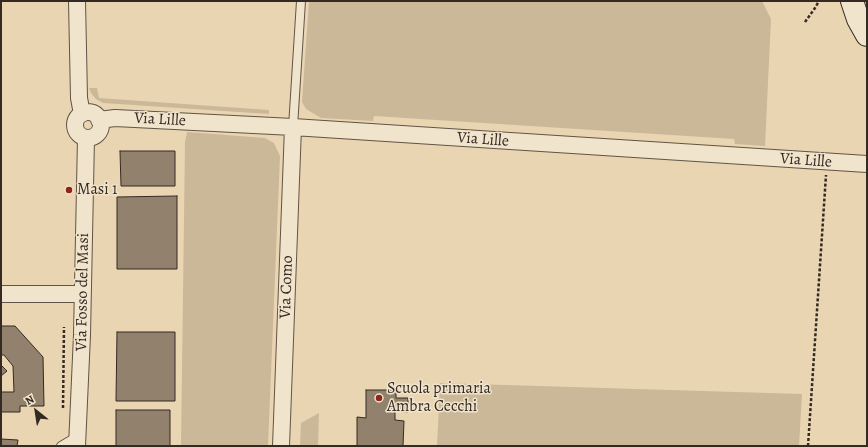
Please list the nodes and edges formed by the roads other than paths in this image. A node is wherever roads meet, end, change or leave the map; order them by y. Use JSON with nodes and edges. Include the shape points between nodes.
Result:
{"nodes":[{"id":1,"x":77,"y":1,"type":"edge"},
{"id":2,"x":301,"y":1,"type":"edge"},
{"id":3,"x":849,"y":4,"type":"edge"},
{"id":4,"x":867,"y":35,"type":"edge"},
{"id":5,"x":82,"y":114,"type":"junction"},
{"id":6,"x":99,"y":120,"type":"junction"},
{"id":7,"x":293,"y":128,"type":"junction"},
{"id":8,"x":86,"y":138,"type":"junction"},
{"id":9,"x":867,"y":164,"type":"edge"},
{"id":10,"x":1,"y":294,"type":"edge"},
{"id":11,"x":82,"y":294,"type":"junction"},
{"id":12,"x":78,"y":441,"type":"edge"},
{"id":13,"x":61,"y":446,"type":"edge"},
{"id":14,"x":281,"y":446,"type":"edge"}],
"edges":[{"from":1,"to":5,"type":"street","via":[[78,98]]},
{"from":2,"to":7,"type":"lane"},
{"from":3,"to":4,"type":"main road"},
{"from":5,"to":6,"type":"street","via":[[94,114]]},
{"from":5,"to":8,"type":"street","via":[[76,120],[75,128],[79,135]]},
{"from":6,"to":7,"type":"street","name":"Via Lille","via":[[115,118]]},
{"from":6,"to":8,"type":"street","via":[[99,131],[94,136]]},
{"from":7,"to":9,"type":"street","name":"Via Lille"},
{"from":7,"to":14,"type":"street","name":"Via Como"},
{"from":8,"to":11,"type":"street","name":"Via Fosso del Masi"},
{"from":10,"to":11,"type":"street"},
{"from":11,"to":12,"type":"street","name":"Via Fosso del Masi"},
{"from":12,"to":13,"type":"lane"}]}
